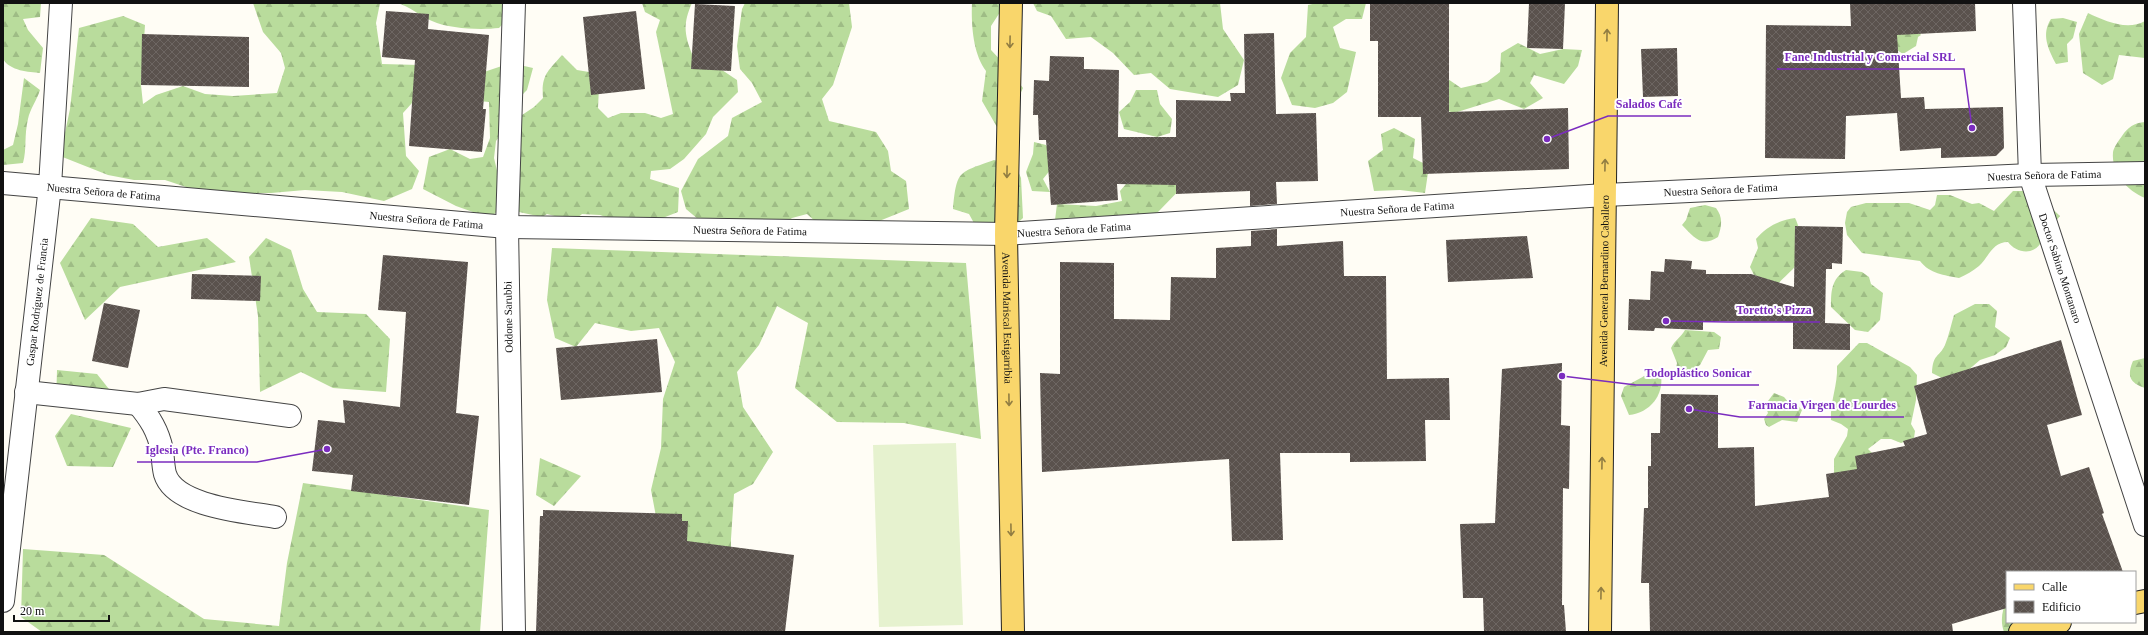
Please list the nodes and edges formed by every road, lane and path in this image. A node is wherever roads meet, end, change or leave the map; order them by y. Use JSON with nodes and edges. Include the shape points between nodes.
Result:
{"nodes":[{"id":1,"x":61,"y":3,"type":"edge"},
{"id":2,"x":514,"y":3,"type":"edge"},
{"id":3,"x":1011,"y":3,"type":"edge"},
{"id":4,"x":1607,"y":3,"type":"edge"},
{"id":5,"x":2024,"y":3,"type":"edge"},
{"id":6,"x":2145,"y":173,"type":"edge"},
{"id":7,"x":2030,"y":175,"type":"junction"},
{"id":8,"x":3,"y":183,"type":"edge"},
{"id":9,"x":50,"y":186,"type":"junction"},
{"id":10,"x":1605,"y":195,"type":"junction"},
{"id":11,"x":507,"y":227,"type":"junction"},
{"id":12,"x":1006,"y":234,"type":"junction"},
{"id":13,"x":26,"y":392,"type":"junction"},
{"id":14,"x":138,"y":404,"type":"junction"},
{"id":15,"x":290,"y":416,"type":"dead end"},
{"id":16,"x":275,"y":517,"type":"dead end"},
{"id":17,"x":2145,"y":525,"type":"edge"},
{"id":18,"x":3,"y":601,"type":"edge"},
{"id":19,"x":2056,"y":623,"type":"edge"},
{"id":20,"x":514,"y":632,"type":"edge"},
{"id":21,"x":1013,"y":632,"type":"edge"},
{"id":22,"x":1600,"y":632,"type":"edge"},
{"id":23,"x":2020,"y":632,"type":"edge"}],
"edges":[{"from":1,"to":9,"type":"street","name":"Gaspar Rodríguez de Francia"},
{"from":2,"to":11,"type":"street","name":"Oddone Sarubbi"},
{"from":3,"to":12,"type":"main road","name":"Avenida Mariscal Estigarribia","one_way":true},
{"from":10,"to":4,"type":"main road","name":"Avenida General Bernardino Caballero","one_way":true},
{"from":5,"to":7,"type":"street","name":"Doctor Sabino Montanaro"},
{"from":6,"to":7,"type":"street","name":"Nuestra Señora de Fatima"},
{"from":7,"to":10,"type":"street","name":"Nuestra Señora de Fatima"},
{"from":7,"to":17,"type":"street","name":"Doctor Sabino Montanaro"},
{"from":8,"to":9,"type":"street","name":"Nuestra Señora de Fatima"},
{"from":9,"to":11,"type":"street","name":"Nuestra Señora de Fatima"},
{"from":9,"to":13,"type":"street","name":"Gaspar Rodríguez de Francia"},
{"from":10,"to":12,"type":"street","name":"Nuestra Señora de Fatima"},
{"from":22,"to":10,"type":"main road","name":"Avenida General Bernardino Caballero","one_way":true},
{"from":11,"to":12,"type":"street","name":"Nuestra Señora de Fatima"},
{"from":11,"to":20,"type":"street","name":"Oddone Sarubbi"},
{"from":12,"to":21,"type":"main road","name":"Avenida Mariscal Estigarribia","one_way":true},
{"from":13,"to":14,"type":"street"},
{"from":13,"to":18,"type":"street","name":"Gaspar Rodríguez de Francia"},
{"from":14,"to":15,"type":"street","via":[[164,398]]},
{"from":14,"to":16,"type":"street","via":[[153,422],[166,476],[177,490],[198,503]]},
{"from":19,"to":23,"type":"main road"}]}
